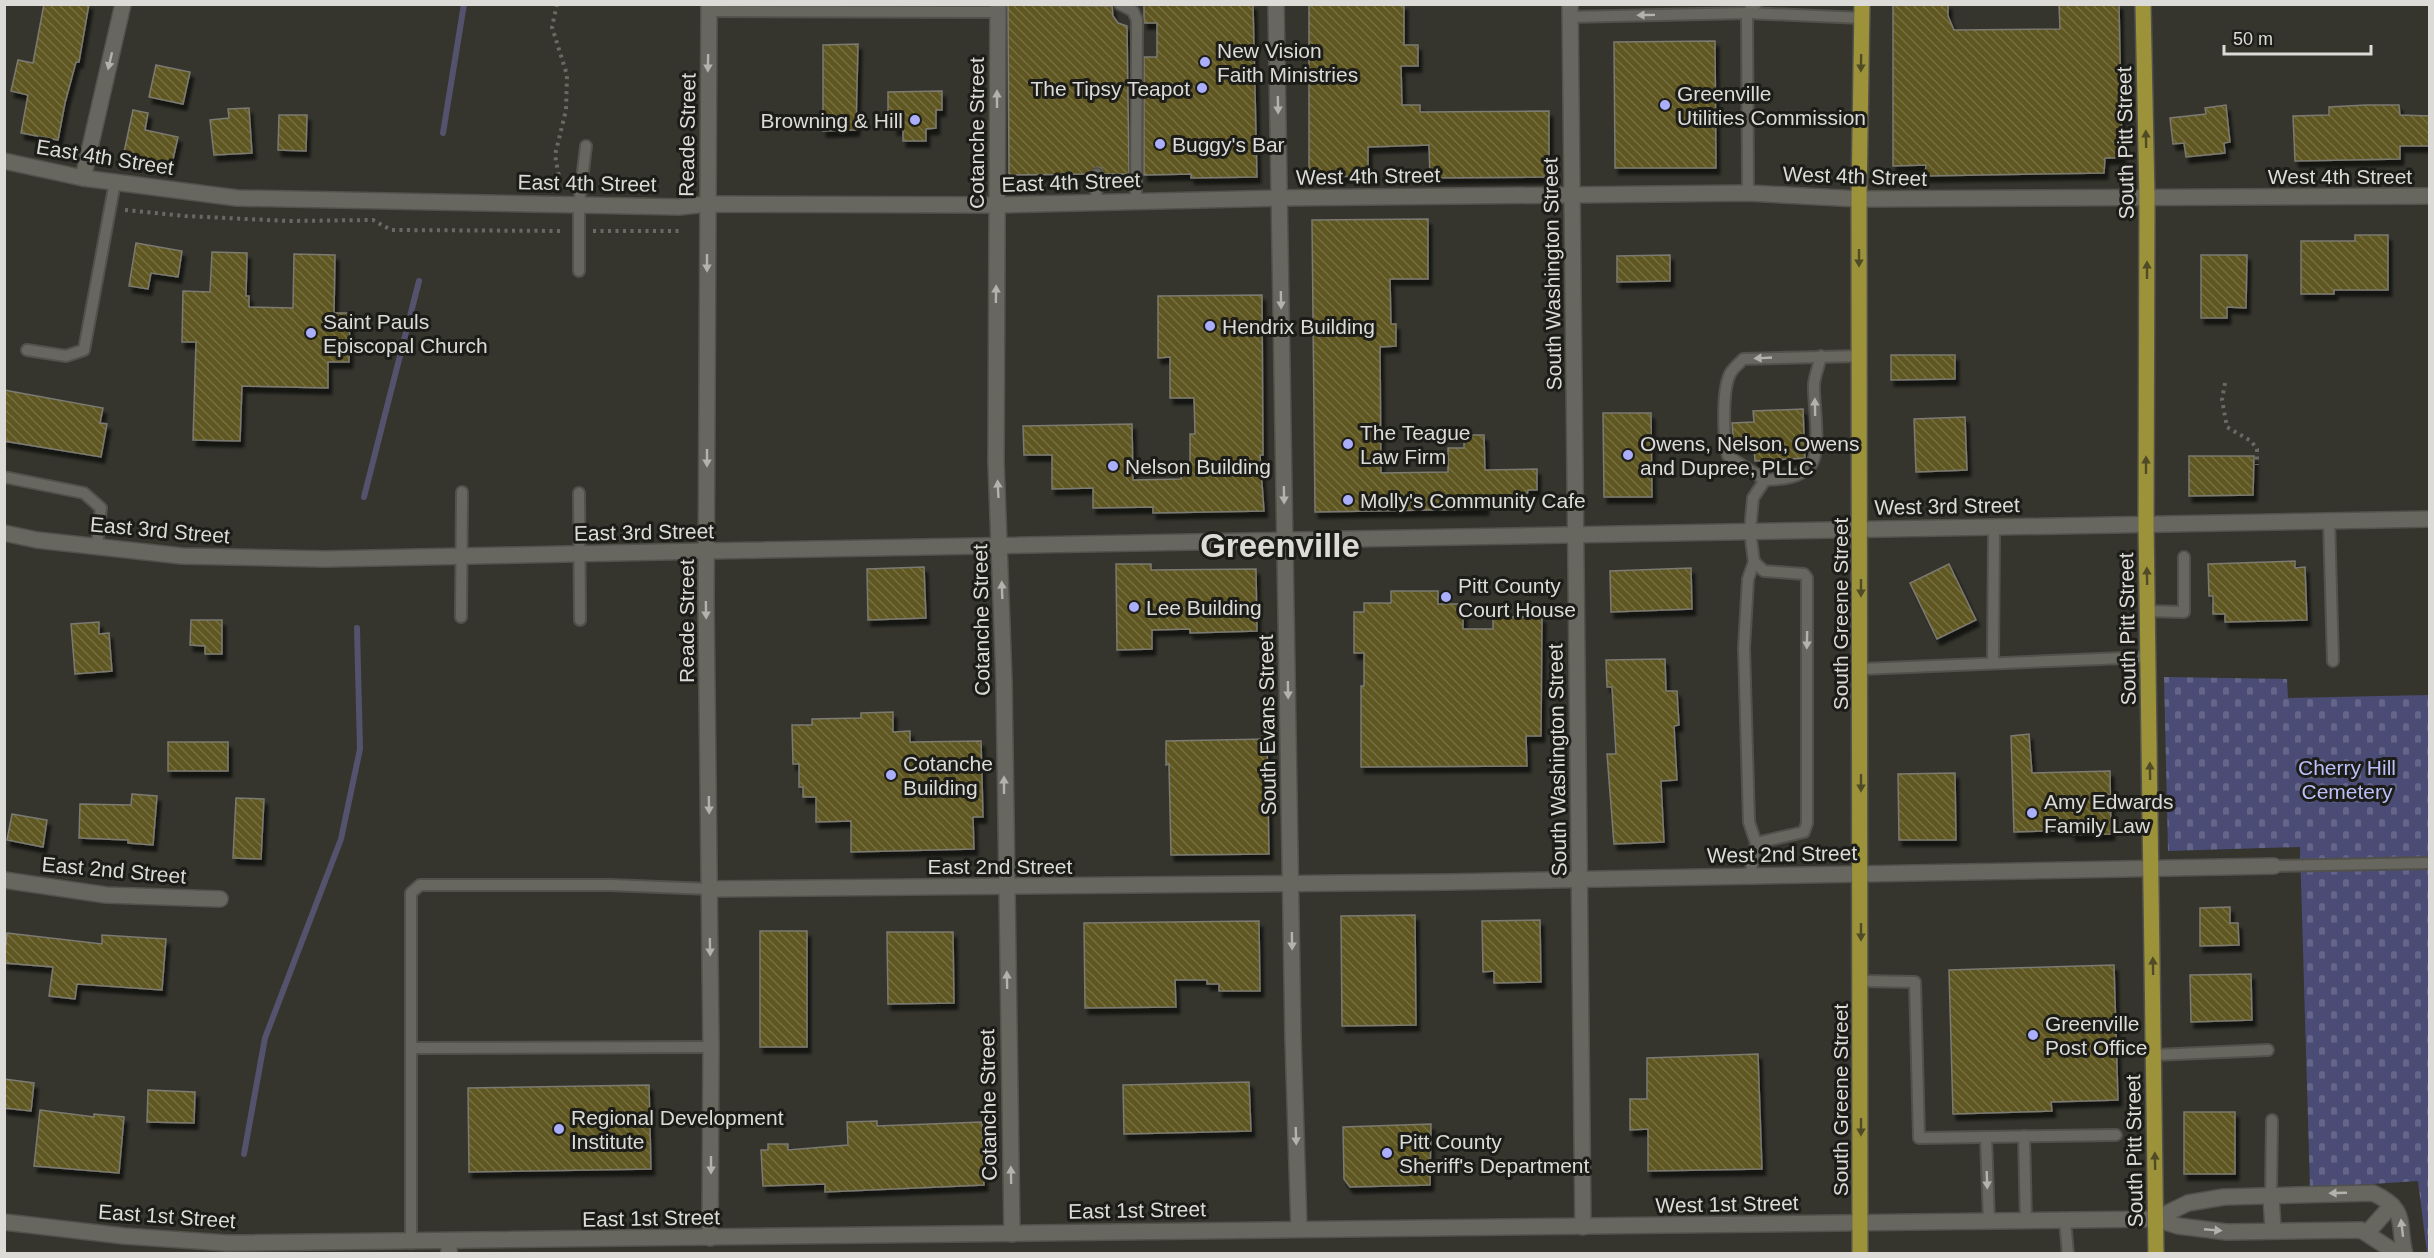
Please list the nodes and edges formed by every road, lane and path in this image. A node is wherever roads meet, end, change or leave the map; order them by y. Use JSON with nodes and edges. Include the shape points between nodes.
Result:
{"nodes":[{"id":1,"x":123,"y":4,"type":"edge"},
{"id":2,"x":1120,"y":4,"type":"edge"},
{"id":3,"x":1276,"y":4,"type":"edge"},
{"id":4,"x":1756,"y":4,"type":"edge"},
{"id":5,"x":2143,"y":4,"type":"edge"},
{"id":6,"x":709,"y":8,"type":"edge"},
{"id":7,"x":998,"y":8,"type":"edge"},
{"id":8,"x":1570,"y":11,"type":"edge"},
{"id":9,"x":1862,"y":11,"type":"edge"},
{"id":10,"x":1747,"y":13,"type":"junction"},
{"id":11,"x":586,"y":146,"type":"dead end"},
{"id":12,"x":4,"y":160,"type":"edge"},
{"id":13,"x":1096,"y":174,"type":"dead end"},
{"id":14,"x":82,"y":178,"type":"junction"},
{"id":15,"x":115,"y":182,"type":"junction"},
{"id":16,"x":1749,"y":193,"type":"junction"},
{"id":17,"x":1572,"y":195,"type":"junction"},
{"id":18,"x":2430,"y":196,"type":"edge"},
{"id":19,"x":1279,"y":198,"type":"junction"},
{"id":20,"x":2147,"y":198,"type":"junction"},
{"id":21,"x":1859,"y":200,"type":"junction"},
{"id":22,"x":1136,"y":201,"type":"junction"},
{"id":23,"x":1096,"y":202,"type":"junction"},
{"id":24,"x":579,"y":204,"type":"junction"},
{"id":25,"x":707,"y":204,"type":"junction"},
{"id":26,"x":997,"y":206,"type":"junction"},
{"id":27,"x":125,"y":210,"type":"dead end"},
{"id":28,"x":579,"y":231,"type":"junction"},
{"id":29,"x":679,"y":231,"type":"dead end"},
{"id":30,"x":579,"y":271,"type":"dead end"},
{"id":31,"x":27,"y":350,"type":"dead end"},
{"id":32,"x":1821,"y":356,"type":"junction"},
{"id":33,"x":1860,"y":356,"type":"junction"},
{"id":34,"x":2225,"y":382,"type":"dead end"},
{"id":35,"x":2258,"y":465,"type":"dead end"},
{"id":36,"x":4,"y":477,"type":"edge"},
{"id":37,"x":1765,"y":480,"type":"junction"},
{"id":38,"x":462,"y":492,"type":"dead end"},
{"id":39,"x":579,"y":493,"type":"dead end"},
{"id":40,"x":2430,"y":519,"type":"edge"},
{"id":41,"x":2329,"y":520,"type":"junction"},
{"id":42,"x":2146,"y":523,"type":"junction"},
{"id":43,"x":1994,"y":526,"type":"junction"},
{"id":44,"x":1860,"y":529,"type":"junction"},
{"id":45,"x":1750,"y":531,"type":"junction"},
{"id":46,"x":4,"y":533,"type":"edge"},
{"id":47,"x":1576,"y":534,"type":"junction"},
{"id":48,"x":1285,"y":540,"type":"junction"},
{"id":49,"x":97,"y":546,"type":"junction"},
{"id":50,"x":1001,"y":547,"type":"junction"},
{"id":51,"x":707,"y":551,"type":"junction"},
{"id":52,"x":579,"y":554,"type":"junction"},
{"id":53,"x":461,"y":556,"type":"junction"},
{"id":54,"x":2184,"y":557,"type":"dead end"},
{"id":55,"x":1754,"y":562,"type":"junction"},
{"id":56,"x":2148,"y":611,"type":"junction"},
{"id":57,"x":461,"y":617,"type":"dead end"},
{"id":58,"x":580,"y":620,"type":"dead end"},
{"id":59,"x":2148,"y":657,"type":"junction"},
{"id":60,"x":2332,"y":661,"type":"dead end"},
{"id":61,"x":1992,"y":663,"type":"junction"},
{"id":62,"x":1861,"y":669,"type":"junction"},
{"id":63,"x":1756,"y":843,"type":"junction"},
{"id":64,"x":2430,"y":863,"type":"edge"},
{"id":65,"x":2274,"y":866,"type":"joint"},
{"id":66,"x":2152,"y":868,"type":"junction"},
{"id":67,"x":1861,"y":874,"type":"junction"},
{"id":68,"x":1750,"y":876,"type":"junction"},
{"id":69,"x":1579,"y":879,"type":"junction"},
{"id":70,"x":4,"y":880,"type":"edge"},
{"id":71,"x":1291,"y":883,"type":"junction"},
{"id":72,"x":1005,"y":887,"type":"junction"},
{"id":73,"x":710,"y":889,"type":"junction"},
{"id":74,"x":220,"y":899,"type":"dead end"},
{"id":75,"x":1861,"y":981,"type":"junction"},
{"id":76,"x":711,"y":1047,"type":"junction"},
{"id":77,"x":411,"y":1048,"type":"junction"},
{"id":78,"x":2268,"y":1050,"type":"dead end"},
{"id":79,"x":2154,"y":1055,"type":"junction"},
{"id":80,"x":2272,"y":1120,"type":"dead end"},
{"id":81,"x":2116,"y":1135,"type":"dead end"},
{"id":82,"x":2024,"y":1136,"type":"junction"},
{"id":83,"x":1986,"y":1137,"type":"junction"},
{"id":84,"x":2271,"y":1195,"type":"junction"},
{"id":85,"x":2392,"y":1205,"type":"junction"},
{"id":86,"x":2155,"y":1219,"type":"junction"},
{"id":87,"x":2026,"y":1221,"type":"junction"},
{"id":88,"x":2065,"y":1221,"type":"junction"},
{"id":89,"x":4,"y":1222,"type":"edge"},
{"id":90,"x":1989,"y":1222,"type":"junction"},
{"id":91,"x":1861,"y":1224,"type":"junction"},
{"id":92,"x":1583,"y":1227,"type":"junction"},
{"id":93,"x":1299,"y":1229,"type":"junction"},
{"id":94,"x":2274,"y":1230,"type":"junction"},
{"id":95,"x":2367,"y":1233,"type":"junction"},
{"id":96,"x":1012,"y":1234,"type":"junction"},
{"id":97,"x":710,"y":1238,"type":"junction"},
{"id":98,"x":411,"y":1243,"type":"junction"},
{"id":99,"x":449,"y":1248,"type":"edge"},
{"id":100,"x":1764,"y":1254,"type":"edge"},
{"id":101,"x":1833,"y":1254,"type":"edge"},
{"id":102,"x":1860,"y":1254,"type":"edge"},
{"id":103,"x":2068,"y":1254,"type":"edge"},
{"id":104,"x":2156,"y":1254,"type":"edge"},
{"id":105,"x":2398,"y":1254,"type":"edge"},
{"id":106,"x":2405,"y":1254,"type":"edge"}],
"edges":[{"from":1,"to":14,"type":"street","one_way":true},
{"from":2,"to":22,"type":"lane","via":[[1132,11],[1137,20]]},
{"from":3,"to":19,"type":"street","name":"South Evans Street","one_way":true},
{"from":4,"to":10,"type":"lane"},
{"from":20,"to":5,"type":"main road","name":"South Pitt Street","one_way":true},
{"from":6,"to":7,"type":"lane"},
{"from":6,"to":25,"type":"street","name":"Reade Street","one_way":true},
{"from":26,"to":7,"type":"street","name":"Cotanche Street","one_way":true,"via":[[1003,35]]},
{"from":10,"to":8,"type":"lane","one_way":true},
{"from":8,"to":17,"type":"street","name":"South Washington Street"},
{"from":9,"to":10,"type":"lane"},
{"from":9,"to":21,"type":"main road","name":"South Greene Street","one_way":true},
{"from":10,"to":16,"type":"lane"},
{"from":11,"to":24,"type":"lane"},
{"from":12,"to":14,"type":"street","name":"East 4th Street"},
{"from":13,"to":23,"type":"lane"},
{"from":14,"to":15,"type":"street","name":"East 4th Street"},
{"from":15,"to":24,"type":"street","name":"East 4th Street","via":[[237,198]]},
{"from":15,"to":31,"type":"lane","via":[[84,350],[66,356]]},
{"from":16,"to":17,"type":"street","name":"West 4th Street"},
{"from":16,"to":21,"type":"street","name":"West 4th Street"},
{"from":17,"to":19,"type":"street","name":"West 4th Street"},
{"from":17,"to":47,"type":"street","name":"South Washington Street"},
{"from":18,"to":20,"type":"street","name":"West 4th Street"},
{"from":19,"to":22,"type":"street","name":"East 4th Street"},
{"from":19,"to":48,"type":"street","name":"South Evans Street","one_way":true},
{"from":20,"to":21,"type":"street","name":"West 4th Street"},
{"from":42,"to":20,"type":"main road","name":"South Pitt Street","one_way":true},
{"from":21,"to":33,"type":"main road","name":"South Greene Street","one_way":true},
{"from":22,"to":23,"type":"street","name":"East 4th Street"},
{"from":23,"to":26,"type":"street","name":"East 4th Street"},
{"from":24,"to":25,"type":"street","name":"East 4th Street"},
{"from":24,"to":28,"type":"lane"},
{"from":25,"to":26,"type":"street","name":"East 4th Street"},
{"from":25,"to":51,"type":"street","name":"Reade Street","one_way":true},
{"from":50,"to":26,"type":"street","name":"Cotanche Street","one_way":true,"via":[[996,462]]},
{"from":27,"to":28,"type":"path","via":[[288,220],[373,220],[391,230]]},
{"from":28,"to":29,"type":"path"},
{"from":28,"to":30,"type":"lane"},
{"from":32,"to":33,"type":"lane"},
{"from":37,"to":32,"type":"lane","one_way":true,"via":[[1786,478],[1811,466],[1816,451],[1814,382]]},
{"from":32,"to":37,"type":"lane","one_way":true,"via":[[1743,359],[1729,376],[1725,412],[1728,456]]},
{"from":33,"to":44,"type":"main road","name":"South Greene Street"},
{"from":34,"to":35,"type":"path","via":[[2222,412],[2227,427],[2251,441],[2257,449]]},
{"from":36,"to":49,"type":"lane","via":[[84,493],[101,508]]},
{"from":37,"to":45,"type":"lane","via":[[1753,498]]},
{"from":38,"to":53,"type":"lane"},
{"from":39,"to":52,"type":"lane"},
{"from":40,"to":41,"type":"street","name":"West 3rd Street"},
{"from":41,"to":42,"type":"street","name":"West 3rd Street"},
{"from":41,"to":60,"type":"lane"},
{"from":42,"to":43,"type":"street","name":"West 3rd Street"},
{"from":56,"to":42,"type":"main road","name":"South Pitt Street","one_way":true},
{"from":43,"to":44,"type":"street","name":"West 3rd Street"},
{"from":43,"to":61,"type":"lane"},
{"from":44,"to":45,"type":"street","name":"West 3rd Street"},
{"from":44,"to":62,"type":"main road","name":"South Greene Street","one_way":true},
{"from":45,"to":47,"type":"street","name":"West 3rd Street"},
{"from":45,"to":55,"type":"lane"},
{"from":46,"to":49,"type":"street","name":"East 3rd Street"},
{"from":47,"to":48,"type":"street","name":"West 3rd Street"},
{"from":47,"to":69,"type":"street","name":"South Washington Street"},
{"from":48,"to":50,"type":"street","name":"East 3rd Street"},
{"from":48,"to":71,"type":"street","name":"South Evans Street","one_way":true},
{"from":49,"to":53,"type":"street","name":"East 3rd Street","via":[[182,556],[325,559]]},
{"from":50,"to":51,"type":"street","name":"East 3rd Street"},
{"from":72,"to":50,"type":"street","name":"Cotanche Street","one_way":true},
{"from":51,"to":52,"type":"street","name":"East 3rd Street"},
{"from":51,"to":73,"type":"street","name":"Reade Street","one_way":true},
{"from":52,"to":53,"type":"street","name":"East 3rd Street"},
{"from":52,"to":58,"type":"lane"},
{"from":53,"to":57,"type":"lane"},
{"from":54,"to":56,"type":"lane","via":[[2184,612]]},
{"from":55,"to":63,"type":"lane","via":[[1748,579],[1744,648],[1749,822]]},
{"from":55,"to":63,"type":"lane","one_way":true,"via":[[1764,571],[1804,574],[1807,578],[1807,824],[1804,832]]},
{"from":56,"to":59,"type":"main road","name":"South Pitt Street"},
{"from":59,"to":61,"type":"lane"},
{"from":66,"to":59,"type":"main road","name":"South Pitt Street","one_way":true},
{"from":61,"to":62,"type":"lane"},
{"from":62,"to":67,"type":"main road","name":"South Greene Street","one_way":true},
{"from":63,"to":68,"type":"lane"},
{"from":64,"to":65,"type":"lane"},
{"from":65,"to":66,"type":"street","name":"West 2nd Street"},
{"from":66,"to":67,"type":"street","name":"West 2nd Street"},
{"from":79,"to":66,"type":"main road","name":"South Pitt Street","one_way":true},
{"from":67,"to":68,"type":"street","name":"West 2nd Street"},
{"from":67,"to":75,"type":"main road","name":"South Greene Street","one_way":true},
{"from":68,"to":69,"type":"street","name":"West 2nd Street"},
{"from":69,"to":71,"type":"street","name":"West 2nd Street"},
{"from":69,"to":92,"type":"street","name":"South Washington Street"},
{"from":70,"to":74,"type":"street","name":"East 2nd Street","via":[[106,895]]},
{"from":71,"to":72,"type":"street","name":"East 2nd Street"},
{"from":71,"to":93,"type":"street","name":"South Evans Street","one_way":true},
{"from":72,"to":73,"type":"street","name":"East 2nd Street"},
{"from":96,"to":72,"type":"street","name":"Cotanche Street","one_way":true},
{"from":73,"to":76,"type":"street","name":"Reade Street","one_way":true},
{"from":73,"to":77,"type":"lane","via":[[420,885],[411,893]]},
{"from":75,"to":83,"type":"lane","via":[[1915,981],[1919,1138]]},
{"from":75,"to":91,"type":"main road","name":"South Greene Street","one_way":true},
{"from":76,"to":77,"type":"lane"},
{"from":76,"to":97,"type":"street","name":"Reade Street","one_way":true},
{"from":77,"to":98,"type":"lane"},
{"from":78,"to":79,"type":"lane"},
{"from":86,"to":79,"type":"main road","name":"South Pitt Street","one_way":true},
{"from":80,"to":84,"type":"lane"},
{"from":81,"to":82,"type":"lane"},
{"from":82,"to":83,"type":"lane"},
{"from":82,"to":87,"type":"lane"},
{"from":83,"to":90,"type":"lane","one_way":true},
{"from":85,"to":84,"type":"street","one_way":true,"via":[[2373,1193]]},
{"from":84,"to":86,"type":"street","via":[[2188,1203]]},
{"from":84,"to":94,"type":"street"},
{"from":85,"to":95,"type":"street"},
{"from":106,"to":85,"type":"street","one_way":true,"via":[[2400,1214]]},
{"from":86,"to":88,"type":"street","name":"West 1st Street"},
{"from":86,"to":94,"type":"street","one_way":true,"via":[[2217,1231]]},
{"from":86,"to":104,"type":"main road","name":"South Pitt Street"},
{"from":87,"to":88,"type":"street","name":"West 1st Street"},
{"from":87,"to":90,"type":"street","name":"West 1st Street"},
{"from":88,"to":103,"type":"lane"},
{"from":89,"to":98,"type":"street","name":"East 1st Street","via":[[227,1243]]},
{"from":90,"to":91,"type":"street","name":"West 1st Street"},
{"from":91,"to":92,"type":"street","name":"West 1st Street"},
{"from":91,"to":102,"type":"main road","name":"South Greene Street"},
{"from":92,"to":93,"type":"street","name":"West 1st Street"},
{"from":93,"to":96,"type":"street","name":"East 1st Street"},
{"from":94,"to":95,"type":"street"},
{"from":95,"to":105,"type":"street"},
{"from":96,"to":97,"type":"street","name":"East 1st Street"},
{"from":97,"to":99,"type":"street","name":"East 1st Street"},
{"from":98,"to":99,"type":"street","name":"East 1st Street"},
{"from":100,"to":101,"type":"path"}]}
